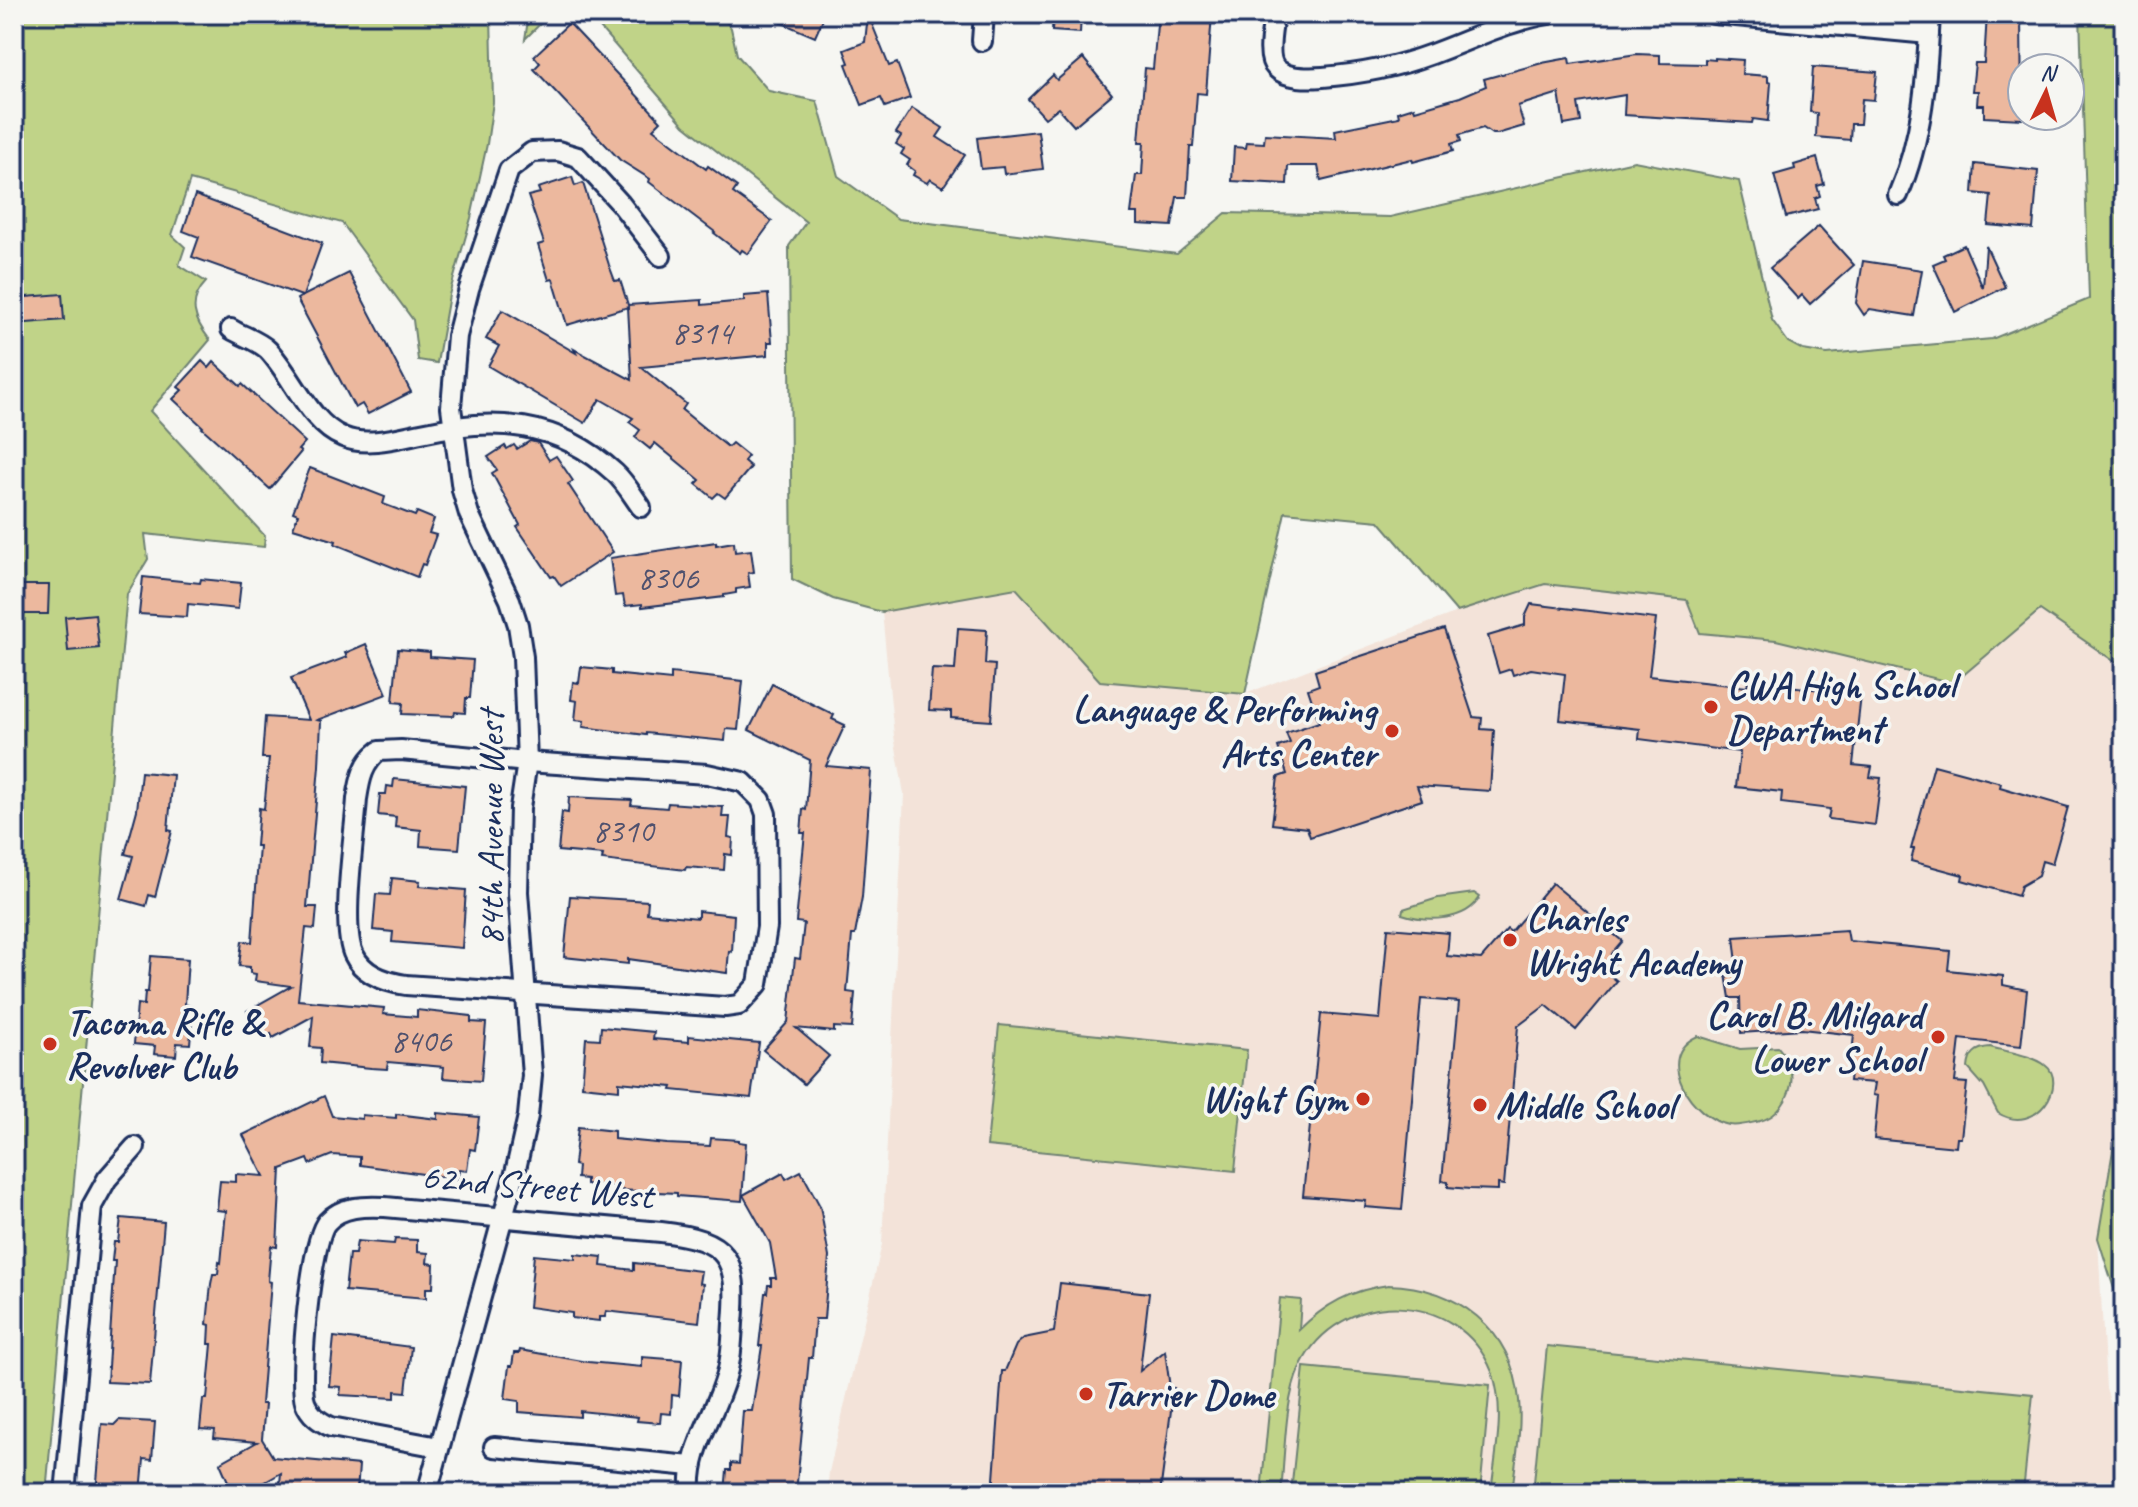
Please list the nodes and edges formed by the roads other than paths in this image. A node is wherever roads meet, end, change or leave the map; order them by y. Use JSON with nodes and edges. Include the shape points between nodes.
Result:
{"nodes":[{"id":1,"x":984,"y":14,"type":"edge"},
{"id":2,"x":1274,"y":14,"type":"edge"},
{"id":3,"x":1549,"y":14,"type":"edge"},
{"id":4,"x":1714,"y":14,"type":"edge"},
{"id":5,"x":1930,"y":14,"type":"edge"},
{"id":6,"x":1929,"y":34,"type":"junction"},
{"id":7,"x":982,"y":41,"type":"dead end"},
{"id":8,"x":1898,"y":195,"type":"dead end"},
{"id":9,"x":661,"y":256,"type":"dead end"},
{"id":10,"x":231,"y":329,"type":"dead end"},
{"id":11,"x":453,"y":426,"type":"junction"},
{"id":12,"x":641,"y":507,"type":"dead end"},
{"id":13,"x":527,"y":762,"type":"junction"},
{"id":14,"x":526,"y":992,"type":"junction"},
{"id":15,"x":135,"y":1147,"type":"dead end"},
{"id":16,"x":503,"y":1219,"type":"junction"},
{"id":17,"x":439,"y":1447,"type":"junction"},
{"id":18,"x":494,"y":1447,"type":"dead end"},
{"id":19,"x":691,"y":1466,"type":"junction"},
{"id":20,"x":65,"y":1493,"type":"edge"},
{"id":21,"x":427,"y":1493,"type":"edge"},
{"id":22,"x":691,"y":1493,"type":"edge"}],
"edges":[{"from":1,"to":7,"type":"street"},
{"from":2,"to":3,"type":"street","via":[[1271,53],[1278,70],[1314,77],[1379,70]]},
{"from":4,"to":6,"type":"street"},
{"from":5,"to":6,"type":"street"},
{"from":6,"to":8,"type":"street","via":[[1920,129]]},
{"from":9,"to":11,"type":"street","name":"84th Avenue West","via":[[578,157],[532,152],[509,170],[457,336]]},
{"from":10,"to":11,"type":"street","via":[[267,349],[329,430],[345,438],[373,441]]},
{"from":11,"to":12,"type":"street","via":[[522,426],[567,441],[618,475]]},
{"from":11,"to":13,"type":"street","name":"84th Avenue West","via":[[469,514],[518,625]]},
{"from":13,"to":14,"type":"street","name":"84th Avenue West","via":[[518,892]]},
{"from":13,"to":14,"type":"street","via":[[376,752],[360,776],[348,917],[351,951],[381,978],[406,985]]},
{"from":13,"to":14,"type":"street","via":[[707,774],[743,782],[761,800],[766,814],[767,927],[758,984],[739,1005]]},
{"from":14,"to":16,"type":"street","name":"84th Avenue West","via":[[530,1099]]},
{"from":15,"to":20,"type":"street","via":[[92,1206]]},
{"from":16,"to":17,"type":"street","name":"84th Avenue West"},
{"from":16,"to":17,"type":"street","name":"62nd Street West","via":[[374,1206],[344,1211],[326,1223],[318,1239],[304,1354],[303,1385],[310,1411],[331,1427]]},
{"from":16,"to":19,"type":"street","name":"62nd Street West","via":[[694,1237],[721,1252],[733,1267],[736,1293],[729,1368]]},
{"from":17,"to":21,"type":"street","name":"84th Avenue West"},
{"from":18,"to":19,"type":"street"},
{"from":19,"to":22,"type":"street"}]}
